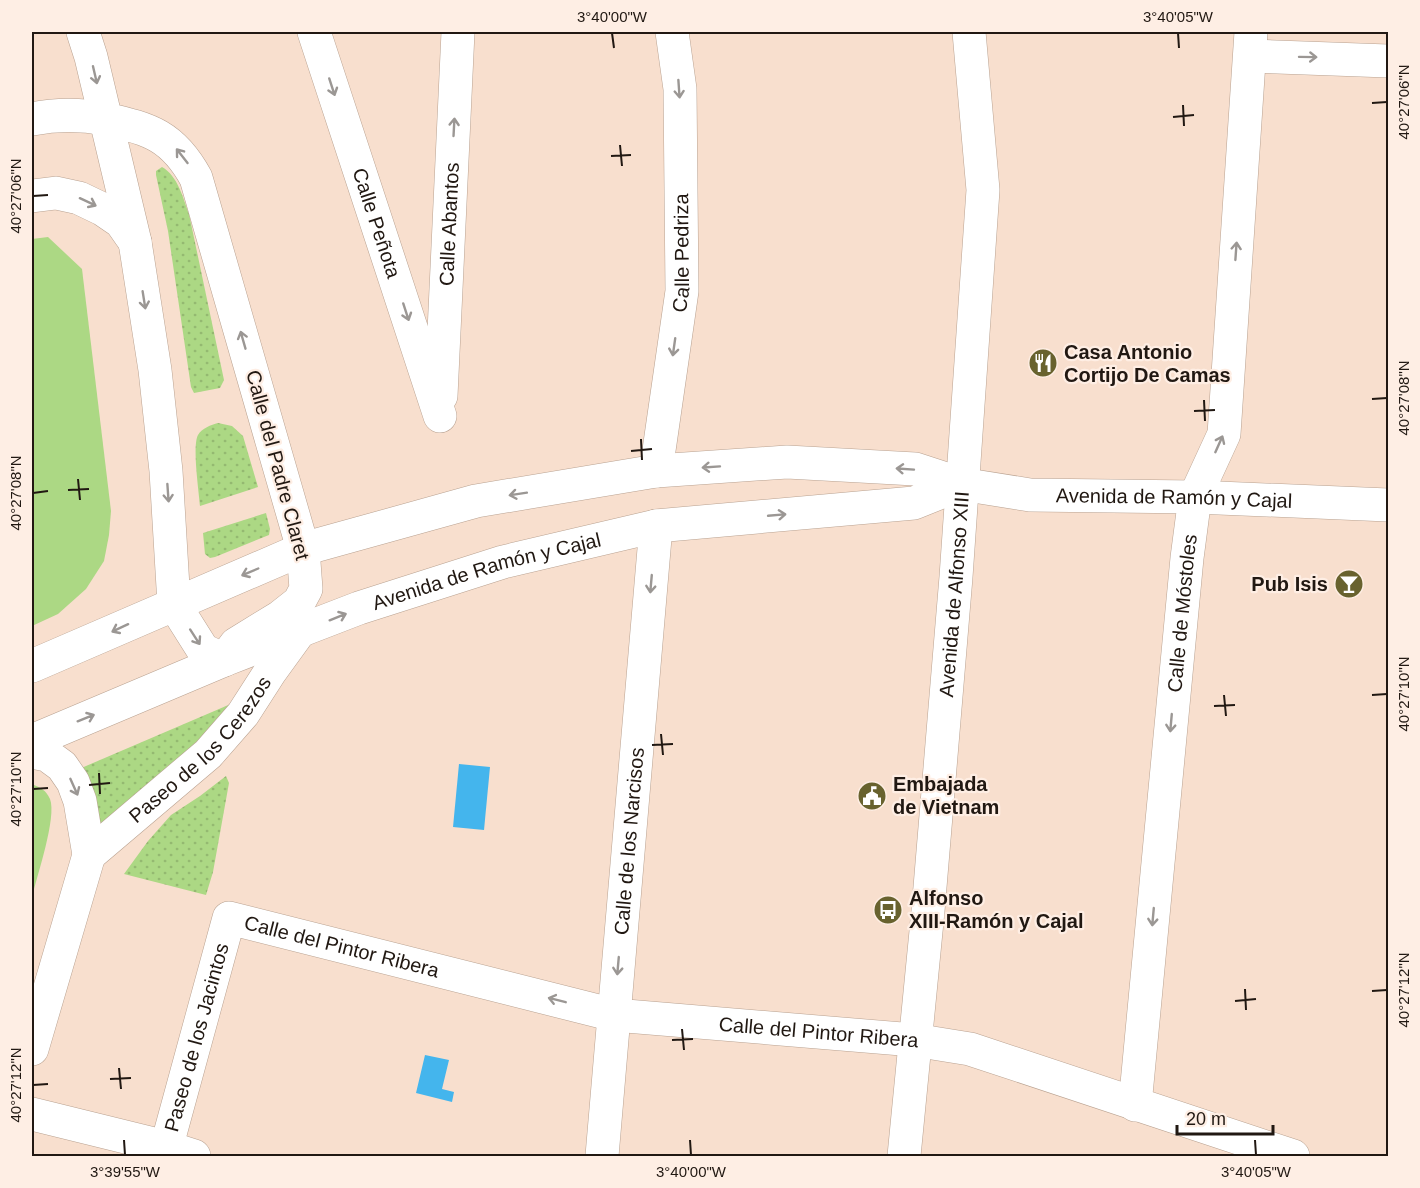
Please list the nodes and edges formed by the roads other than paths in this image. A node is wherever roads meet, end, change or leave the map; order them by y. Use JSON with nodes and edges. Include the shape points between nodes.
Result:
{"nodes":[{"id":1,"x":82,"y":32,"type":"edge"},
{"id":2,"x":314,"y":32,"type":"edge"},
{"id":3,"x":458,"y":32,"type":"edge"},
{"id":4,"x":672,"y":32,"type":"edge"},
{"id":5,"x":969,"y":32,"type":"edge"},
{"id":6,"x":1250,"y":44,"type":"edge"},
{"id":7,"x":1389,"y":61,"type":"edge"},
{"id":8,"x":32,"y":119,"type":"edge"},
{"id":9,"x":106,"y":119,"type":"junction"},
{"id":10,"x":32,"y":196,"type":"edge"},
{"id":11,"x":135,"y":242,"type":"junction"},
{"id":12,"x":440,"y":416,"type":"joint"},
{"id":13,"x":656,"y":471,"type":"junction"},
{"id":14,"x":961,"y":484,"type":"junction"},
{"id":15,"x":1195,"y":498,"type":"junction"},
{"id":16,"x":1389,"y":505,"type":"edge"},
{"id":17,"x":656,"y":526,"type":"junction"},
{"id":18,"x":303,"y":549,"type":"junction"},
{"id":19,"x":174,"y":604,"type":"junction"},
{"id":20,"x":299,"y":632,"type":"junction"},
{"id":21,"x":224,"y":660,"type":"junction"},
{"id":22,"x":32,"y":666,"type":"edge"},
{"id":23,"x":32,"y":741,"type":"edge"},
{"id":24,"x":32,"y":752,"type":"edge"},
{"id":25,"x":89,"y":855,"type":"junction"},
{"id":26,"x":229,"y":918,"type":"joint"},
{"id":27,"x":614,"y":1015,"type":"junction"},
{"id":28,"x":914,"y":1040,"type":"junction"},
{"id":29,"x":32,"y":1049,"type":"edge"},
{"id":30,"x":1136,"y":1106,"type":"junction"},
{"id":31,"x":32,"y":1114,"type":"edge"},
{"id":32,"x":1240,"y":1148,"type":"edge"},
{"id":33,"x":175,"y":1153,"type":"edge"},
{"id":34,"x":602,"y":1156,"type":"edge"},
{"id":35,"x":904,"y":1156,"type":"edge"},
{"id":36,"x":1293,"y":1156,"type":"edge"}],
"edges":[{"from":1,"to":9,"type":"main road","one_way":true},
{"from":2,"to":12,"type":"main road","name":"Calle Peñota","one_way":true},
{"from":12,"to":3,"type":"main road","name":"Calle Abantos","one_way":true},
{"from":4,"to":13,"type":"main road","name":"Calle Pedriza","one_way":true,"via":[[680,89],[682,291]]},
{"from":5,"to":14,"type":"main road","name":"Avenida de Alfonso XIII","via":[[983,190]]},
{"from":6,"to":7,"type":"main road","one_way":true},
{"from":15,"to":6,"type":"main road","name":"Calle de Móstoles","one_way":true,"via":[[1224,434]]},
{"from":8,"to":9,"type":"main road","name":"Calle del Padre Claret","via":[[63,114]]},
{"from":9,"to":11,"type":"main road"},
{"from":18,"to":9,"type":"main road","name":"Calle del Padre Claret","one_way":true,"via":[[196,178],[175,147],[139,127]]},
{"from":10,"to":11,"type":"main road","one_way":true,"via":[[56,193],[79,198],[121,222]]},
{"from":11,"to":19,"type":"main road","one_way":true,"via":[[166,471]]},
{"from":14,"to":13,"type":"main road","name":"Avenida de Ramón y Cajal","one_way":true,"via":[[915,469],[787,462]]},
{"from":13,"to":18,"type":"main road","name":"Avenida de Ramón y Cajal","one_way":true,"via":[[476,501]]},
{"from":14,"to":15,"type":"main road","name":"Avenida de Ramón y Cajal","via":[[1030,495]]},
{"from":17,"to":14,"type":"main road","name":"Avenida de Ramón y Cajal","one_way":true,"via":[[914,503]]},
{"from":14,"to":28,"type":"main road","name":"Avenida de Alfonso XIII","via":[[929,899]]},
{"from":15,"to":16,"type":"main road","name":"Avenida de Ramón y Cajal"},
{"from":15,"to":30,"type":"main road","name":"Calle de Móstoles","one_way":true},
{"from":20,"to":17,"type":"main road","name":"Avenida de Ramón y Cajal","one_way":true,"via":[[359,608],[503,562]]},
{"from":17,"to":27,"type":"main road","name":"Calle de los Narcisos","one_way":true},
{"from":18,"to":19,"type":"main road","name":"Avenida de Ramón y Cajal","one_way":true},
{"from":18,"to":21,"type":"main road","name":"Calle del Padre Claret","via":[[306,590],[299,602],[236,644]]},
{"from":19,"to":21,"type":"main road","one_way":true,"via":[[203,650]]},
{"from":19,"to":22,"type":"main road","name":"Avenida de Ramón y Cajal","one_way":true},
{"from":20,"to":21,"type":"main road","name":"Avenida de Ramón y Cajal"},
{"from":20,"to":25,"type":"main road","name":"Paseo de los Cerezos","via":[[243,714],[208,754]]},
{"from":23,"to":21,"type":"main road","name":"Avenida de Ramón y Cajal","one_way":true},
{"from":24,"to":25,"type":"main road","one_way":true,"via":[[47,755],[62,766],[73,782]]},
{"from":25,"to":29,"type":"main road"},
{"from":27,"to":26,"type":"main road","name":"Calle del Pintor Ribera","one_way":true},
{"from":26,"to":33,"type":"main road","name":"Paseo de los Jacintos"},
{"from":27,"to":28,"type":"main road","name":"Calle del Pintor Ribera"},
{"from":27,"to":34,"type":"main road","name":"Calle de los Narcisos"},
{"from":28,"to":30,"type":"main road","name":"Calle del Pintor Ribera","via":[[970,1049]]},
{"from":28,"to":35,"type":"main road","name":"Avenida de Alfonso XIII"},
{"from":30,"to":32,"type":"main road","name":"Calle del Pintor Ribera"},
{"from":31,"to":33,"type":"main road"},
{"from":32,"to":36,"type":"main road","name":"Calle del Pintor Ribera"}]}
